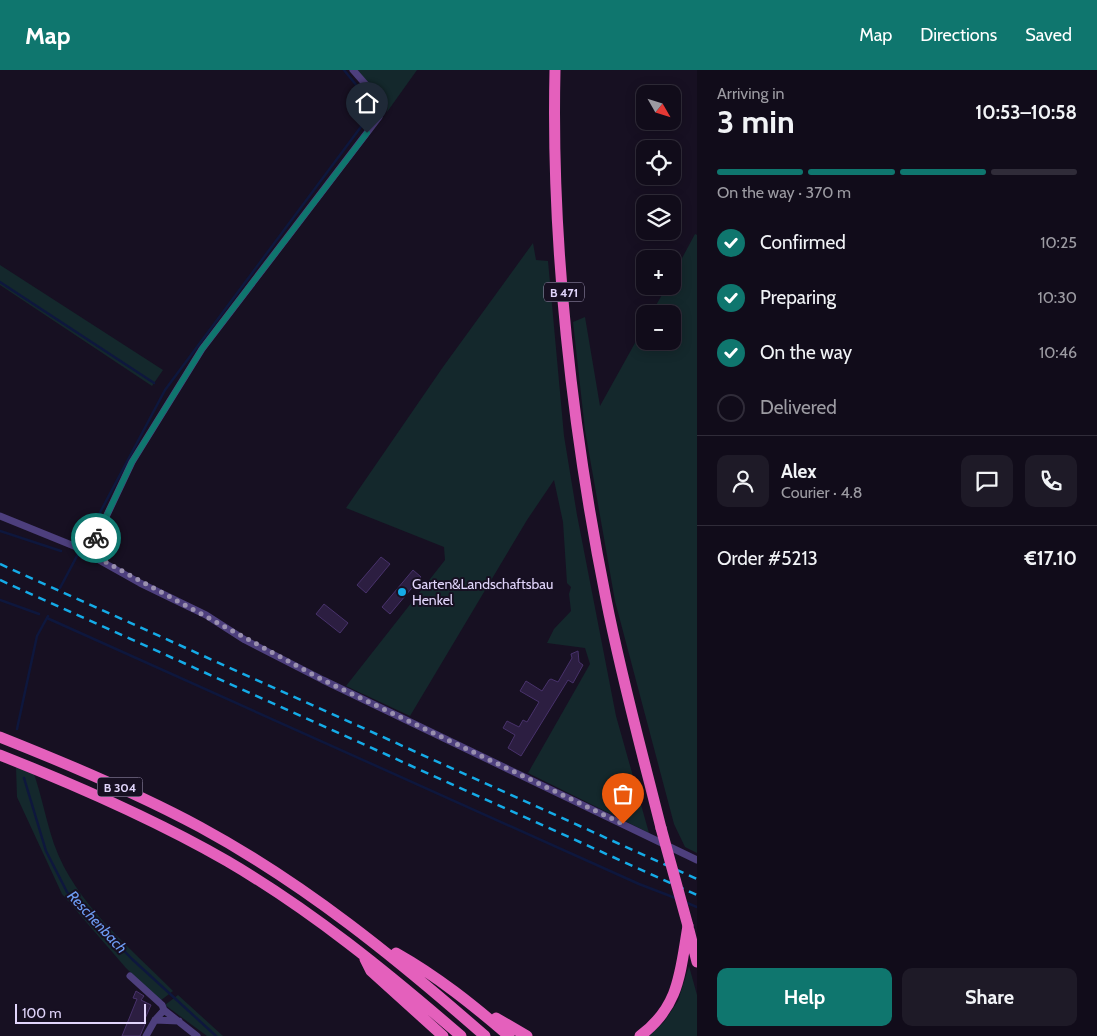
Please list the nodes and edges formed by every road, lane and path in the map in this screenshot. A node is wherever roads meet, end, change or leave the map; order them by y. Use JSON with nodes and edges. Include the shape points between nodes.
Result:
{"nodes":[{"id":1,"x":353,"y":70,"type":"edge"},
{"id":2,"x":555,"y":70,"type":"edge"},
{"id":3,"x":0,"y":516,"type":"edge"},
{"id":4,"x":86,"y":552,"type":"junction"},
{"id":5,"x":0,"y":737,"type":"edge"},
{"id":6,"x":0,"y":755,"type":"edge"},
{"id":7,"x":697,"y":860,"type":"edge"},
{"id":8,"x":688,"y":926,"type":"junction"},
{"id":9,"x":371,"y":939,"type":"junction"},
{"id":10,"x":697,"y":943,"type":"edge"},
{"id":11,"x":361,"y":952,"type":"junction"},
{"id":12,"x":697,"y":962,"type":"edge"},
{"id":13,"x":130,"y":976,"type":"dead end"},
{"id":14,"x":475,"y":1006,"type":"junction"},
{"id":15,"x":164,"y":1010,"type":"junction"},
{"id":16,"x":155,"y":1020,"type":"junction"},
{"id":17,"x":180,"y":1021,"type":"junction"},
{"id":18,"x":146,"y":1036,"type":"edge"},
{"id":19,"x":197,"y":1036,"type":"edge"},
{"id":20,"x":443,"y":1036,"type":"edge"},
{"id":21,"x":461,"y":1036,"type":"edge"},
{"id":22,"x":485,"y":1036,"type":"edge"},
{"id":23,"x":509,"y":1036,"type":"edge"},
{"id":24,"x":527,"y":1036,"type":"edge"},
{"id":25,"x":640,"y":1036,"type":"edge"}],
"edges":[{"from":1,"to":4,"type":"street","via":[[375,95],[382,108],[379,117],[202,349],[132,462]]},
{"from":2,"to":8,"type":"highway","number":"B 471","bridge":true,"via":[[561,265],[574,398],[606,602]]},
{"from":3,"to":4,"type":"street"},
{"from":4,"to":7,"type":"street","via":[[323,680]]},
{"from":5,"to":9,"type":"highway","number":"B 304","via":[[98,776],[199,826],[282,877]]},
{"from":6,"to":11,"type":"highway","number":"B 304","via":[[92,791],[192,841],[273,890]]},
{"from":8,"to":10,"type":"highway"},
{"from":8,"to":12,"type":"highway","number":"B 471"},
{"from":8,"to":25,"type":"highway","via":[[678,984],[671,1002],[662,1016]]},
{"from":9,"to":14,"type":"highway","via":[[422,967]]},
{"from":9,"to":22,"type":"highway","number":"B 304"},
{"from":11,"to":20,"type":"highway","via":[[372,971]]},
{"from":11,"to":21,"type":"highway","number":"B 304"},
{"from":13,"to":15,"type":"street"},
{"from":14,"to":23,"type":"highway"},
{"from":14,"to":24,"type":"highway"},
{"from":15,"to":16,"type":"street"},
{"from":15,"to":17,"type":"street"},
{"from":16,"to":17,"type":"street"},
{"from":16,"to":18,"type":"street"},
{"from":17,"to":19,"type":"street"}]}
